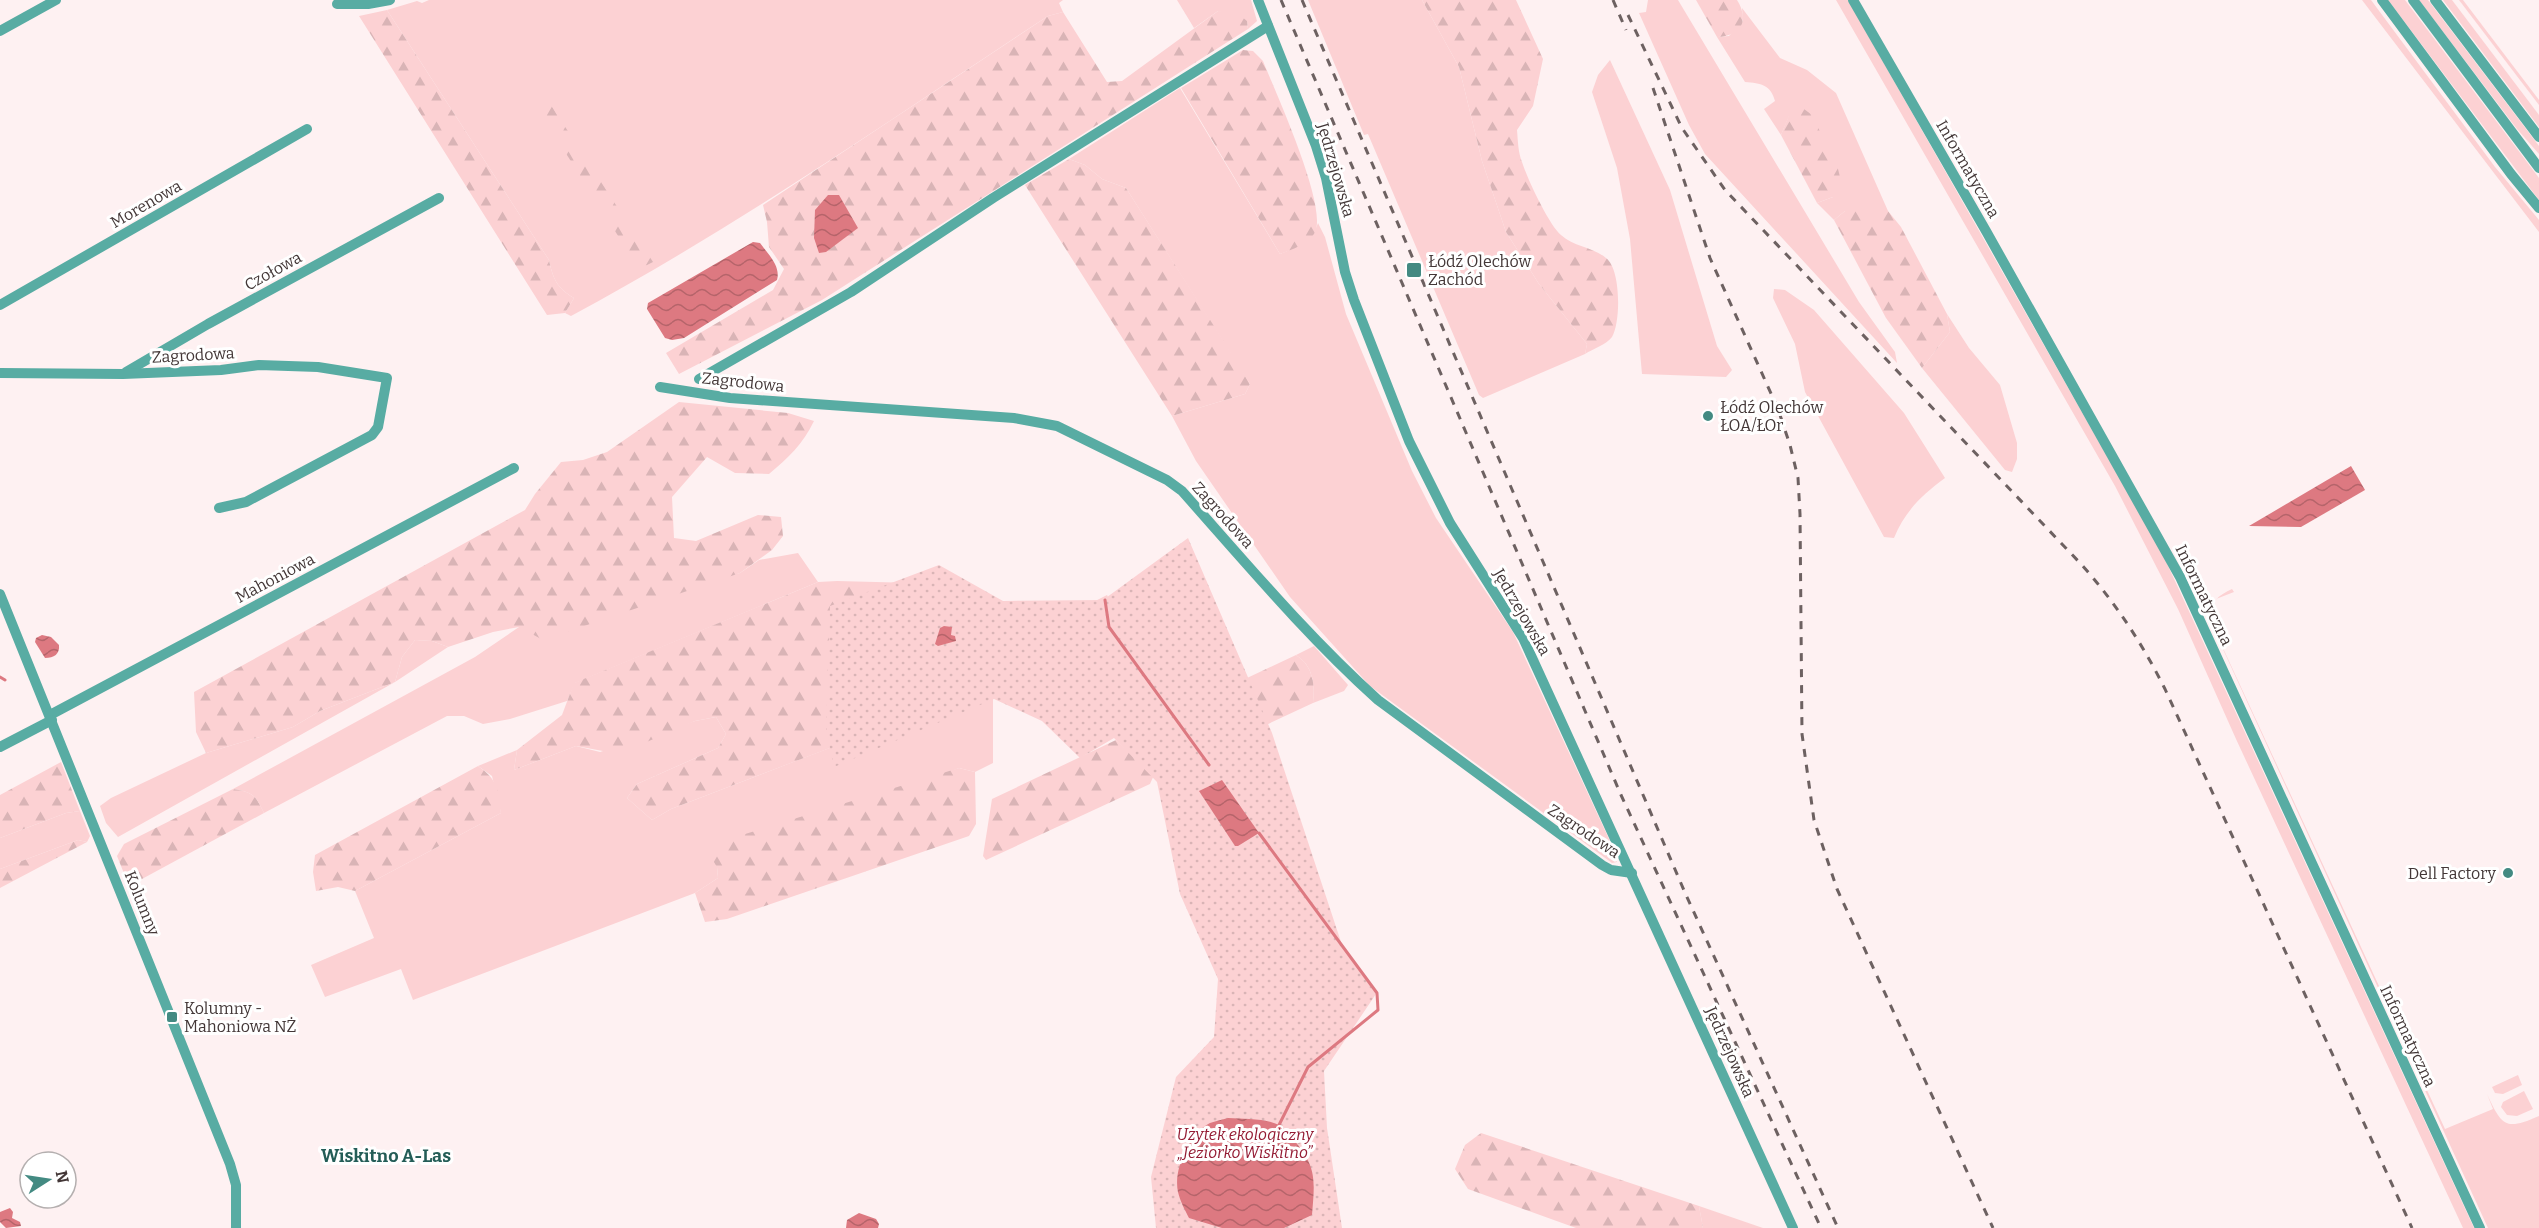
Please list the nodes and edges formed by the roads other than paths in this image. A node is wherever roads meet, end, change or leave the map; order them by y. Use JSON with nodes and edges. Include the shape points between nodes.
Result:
{"nodes":[{"id":1,"x":56,"y":0,"type":"edge"},
{"id":2,"x":390,"y":0,"type":"edge"},
{"id":3,"x":1258,"y":0,"type":"edge"},
{"id":4,"x":1853,"y":0,"type":"edge"},
{"id":5,"x":2382,"y":0,"type":"edge"},
{"id":6,"x":2413,"y":0,"type":"edge"},
{"id":7,"x":2435,"y":0,"type":"edge"},
{"id":8,"x":337,"y":4,"type":"dead end"},
{"id":9,"x":1268,"y":26,"type":"junction"},
{"id":10,"x":0,"y":31,"type":"edge"},
{"id":11,"x":308,"y":129,"type":"dead end"},
{"id":12,"x":2539,"y":137,"type":"edge"},
{"id":13,"x":2539,"y":168,"type":"edge"},
{"id":14,"x":439,"y":198,"type":"dead end"},
{"id":15,"x":2539,"y":208,"type":"edge"},
{"id":16,"x":0,"y":305,"type":"edge"},
{"id":17,"x":0,"y":373,"type":"edge"},
{"id":18,"x":123,"y":374,"type":"junction"},
{"id":19,"x":699,"y":379,"type":"dead end"},
{"id":20,"x":660,"y":387,"type":"dead end"},
{"id":21,"x":514,"y":468,"type":"dead end"},
{"id":22,"x":219,"y":507,"type":"dead end"},
{"id":23,"x":0,"y":594,"type":"edge"},
{"id":24,"x":51,"y":717,"type":"junction"},
{"id":25,"x":0,"y":747,"type":"edge"},
{"id":26,"x":1632,"y":873,"type":"junction"},
{"id":27,"x":236,"y":1228,"type":"edge"},
{"id":28,"x":1793,"y":1228,"type":"edge"},
{"id":29,"x":2480,"y":1228,"type":"edge"}],
"edges":[{"from":1,"to":10,"type":"street"},
{"from":2,"to":8,"type":"street"},
{"from":3,"to":9,"type":"street","name":"Jędrzejowska"},
{"from":4,"to":29,"type":"street","name":"Informatyczna","via":[[2180,577]]},
{"from":5,"to":15,"type":"street"},
{"from":6,"to":13,"type":"street"},
{"from":7,"to":12,"type":"street"},
{"from":9,"to":19,"type":"street","via":[[851,292]]},
{"from":9,"to":26,"type":"street","name":"Jędrzejowska","via":[[1322,167],[1354,300],[1409,441],[1450,523],[1523,638]]},
{"from":11,"to":16,"type":"street","name":"Morenowa"},
{"from":14,"to":18,"type":"street","name":"Czołowa"},
{"from":17,"to":18,"type":"street","name":"Zagrodowa"},
{"from":18,"to":22,"type":"street","name":"Zagrodowa","via":[[259,365],[318,367],[387,378],[378,427],[372,435],[246,502]]},
{"from":20,"to":26,"type":"street","name":"Zagrodowa","via":[[730,398],[991,416],[1046,424],[1077,435],[1167,480],[1291,614],[1378,700],[1602,865]]},
{"from":21,"to":24,"type":"street","name":"Mahoniowa"},
{"from":23,"to":24,"type":"street","name":"Kolumny"},
{"from":24,"to":25,"type":"street","name":"Mahoniowa"},
{"from":24,"to":27,"type":"street","name":"Kolumny","via":[[230,1164],[236,1185]]},
{"from":26,"to":28,"type":"street","name":"Jędrzejowska"}]}
